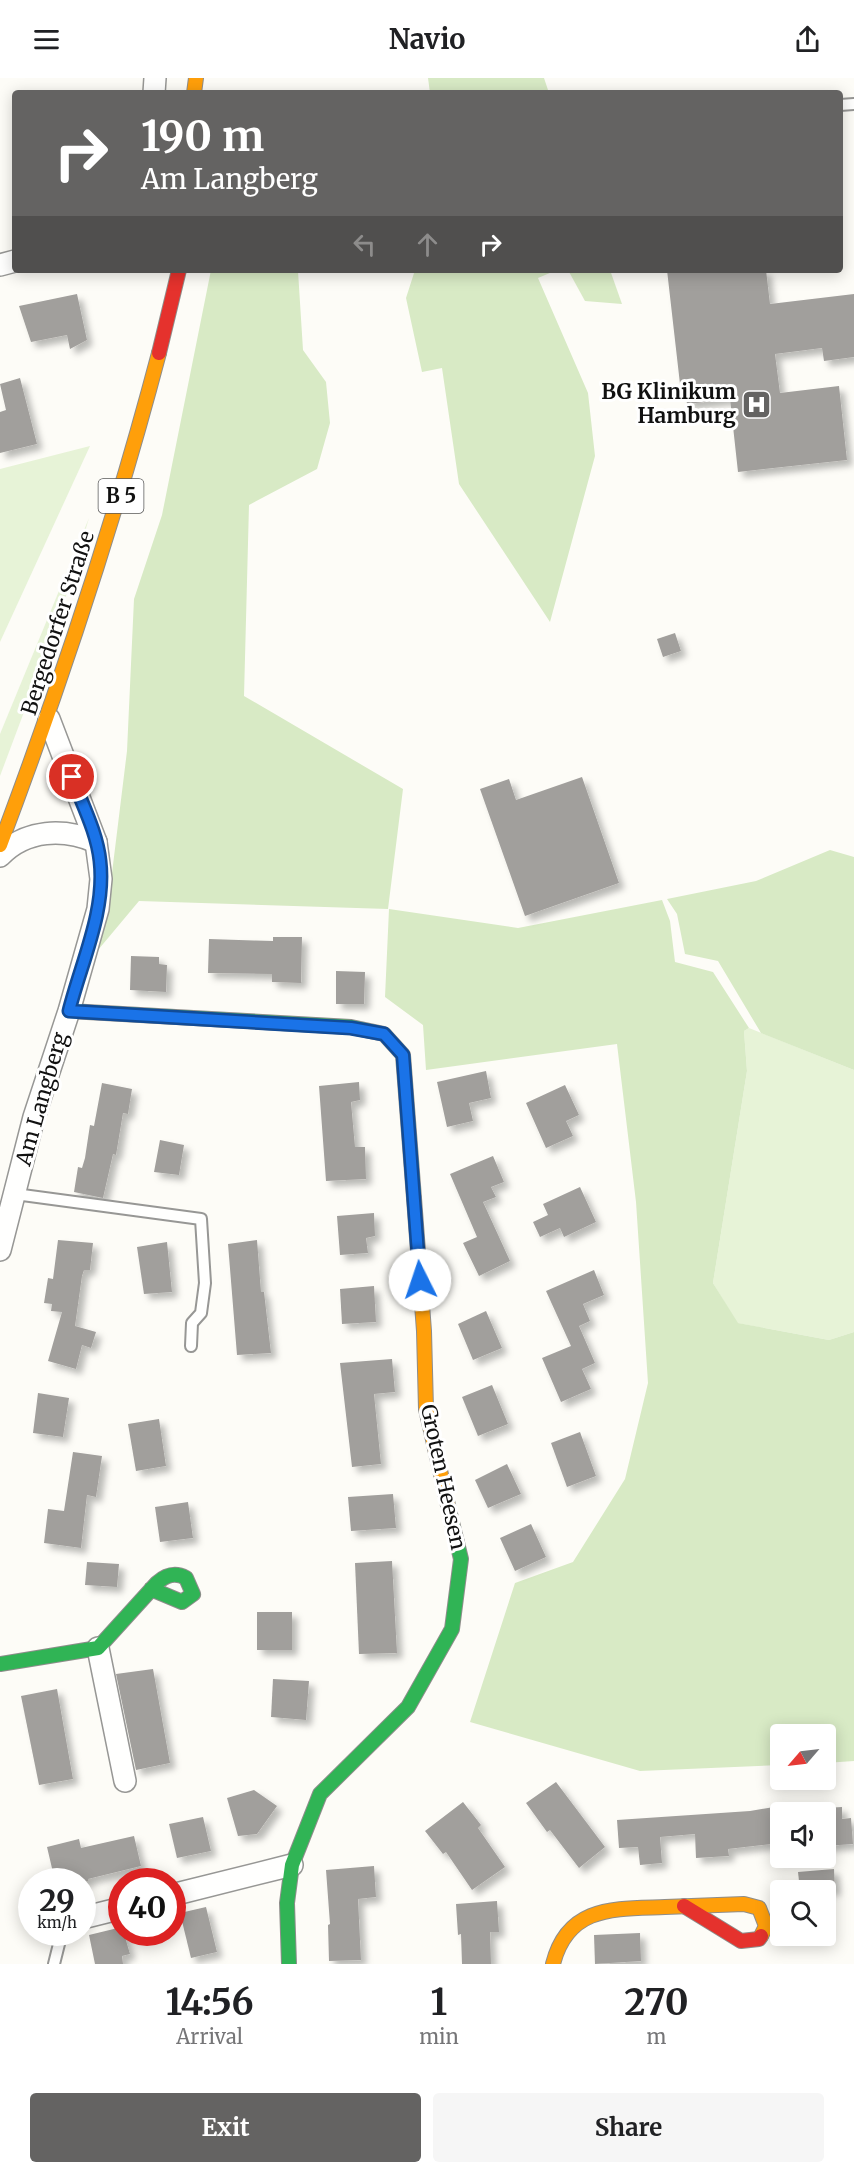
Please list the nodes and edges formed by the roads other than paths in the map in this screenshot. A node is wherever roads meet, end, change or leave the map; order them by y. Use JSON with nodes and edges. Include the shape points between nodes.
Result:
{"nodes":[{"id":1,"x":178,"y":273,"type":"edge"},
{"id":2,"x":49,"y":719,"type":"junction"},
{"id":3,"x":96,"y":842,"type":"junction"},
{"id":4,"x":0,"y":845,"type":"edge"},
{"id":5,"x":0,"y":856,"type":"edge"},
{"id":6,"x":69,"y":1011,"type":"junction"},
{"id":7,"x":15,"y":1194,"type":"junction"},
{"id":8,"x":0,"y":1250,"type":"edge"},
{"id":9,"x":191,"y":1346,"type":"dead end"},
{"id":10,"x":151,"y":1589,"type":"dead end"},
{"id":11,"x":98,"y":1648,"type":"junction"},
{"id":12,"x":0,"y":1664,"type":"edge"},
{"id":13,"x":125,"y":1781,"type":"dead end"},
{"id":14,"x":292,"y":1865,"type":"junction"},
{"id":15,"x":186,"y":1892,"type":"edge"},
{"id":16,"x":684,"y":1906,"type":"junction"},
{"id":17,"x":58,"y":1946,"type":"edge"},
{"id":18,"x":54,"y":1964,"type":"edge"},
{"id":19,"x":289,"y":1964,"type":"edge"},
{"id":20,"x":553,"y":1964,"type":"edge"}],
"edges":[{"from":1,"to":2,"type":"street","name":"Bergedorfer Straße","number":"B 5","via":[[124,488]]},
{"from":2,"to":3,"type":"street","name":"Am Langberg"},
{"from":2,"to":4,"type":"street","name":"Bergedorfer Straße","number":"B 5"},
{"from":3,"to":5,"type":"street","via":[[72,833],[48,833],[16,844]]},
{"from":3,"to":6,"type":"street","name":"Am Langberg","via":[[101,879],[98,909]]},
{"from":6,"to":7,"type":"street","name":"Am Langberg","via":[[34,1117]]},
{"from":6,"to":14,"type":"street","name":"Groten Heesen","via":[[351,1028],[384,1034],[403,1055],[424,1331],[426,1409],[461,1558],[452,1629],[408,1707],[320,1794]]},
{"from":7,"to":8,"type":"street","name":"Am Langberg"},
{"from":7,"to":9,"type":"lane","via":[[201,1219],[205,1283],[201,1313],[192,1323]]},
{"from":10,"to":11,"type":"street"},
{"from":11,"to":12,"type":"street"},
{"from":11,"to":13,"type":"street"},
{"from":14,"to":15,"type":"street"},
{"from":14,"to":19,"type":"street","name":"Groten Heesen","via":[[287,1903]]},
{"from":16,"to":16,"type":"street","via":[[753,1905],[763,1914],[766,1926],[759,1939],[741,1941]]},
{"from":16,"to":20,"type":"street","via":[[615,1909],[587,1916],[562,1936]]},
{"from":17,"to":18,"type":"lane"}]}
